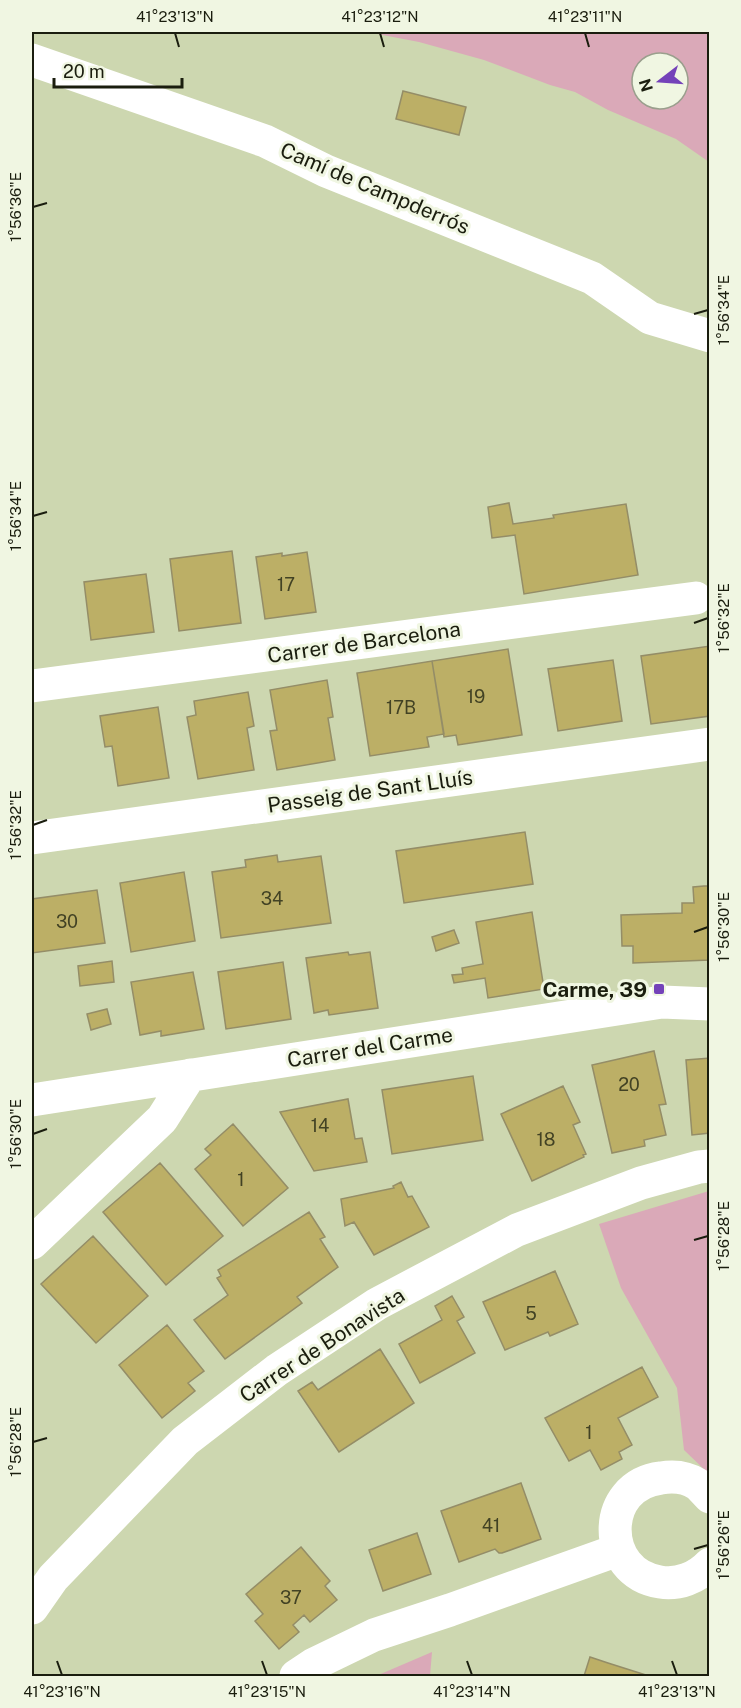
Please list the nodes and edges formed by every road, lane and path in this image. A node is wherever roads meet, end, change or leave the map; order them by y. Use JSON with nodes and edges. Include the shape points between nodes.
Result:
{"nodes":[{"id":1,"x":32,"y":60,"type":"edge"},
{"id":2,"x":710,"y":336,"type":"edge"},
{"id":3,"x":696,"y":598,"type":"dead end"},
{"id":4,"x":32,"y":686,"type":"edge"},
{"id":5,"x":710,"y":744,"type":"edge"},
{"id":6,"x":32,"y":838,"type":"edge"},
{"id":7,"x":710,"y":1004,"type":"edge"},
{"id":8,"x":189,"y":1075,"type":"junction"},
{"id":9,"x":32,"y":1100,"type":"edge"},
{"id":10,"x":710,"y":1166,"type":"edge"},
{"id":11,"x":32,"y":1243,"type":"edge"},
{"id":12,"x":710,"y":1497,"type":"edge"},
{"id":13,"x":618,"y":1550,"type":"junction"},
{"id":14,"x":710,"y":1564,"type":"edge"},
{"id":15,"x":32,"y":1608,"type":"edge"},
{"id":16,"x":296,"y":1677,"type":"edge"}],
"edges":[{"from":1,"to":2,"type":"street","name":"Camí de Campderrós","via":[[265,141],[326,171],[592,278],[651,318]]},
{"from":3,"to":4,"type":"street","name":"Carrer de Barcelona"},
{"from":5,"to":6,"type":"street","name":"Passeig de Sant Lluís"},
{"from":7,"to":8,"type":"street","name":"Carrer del Carme","via":[[662,1002]]},
{"from":8,"to":9,"type":"street","name":"Carrer del Carme"},
{"from":8,"to":11,"type":"street","via":[[162,1119]]},
{"from":10,"to":15,"type":"street","name":"Carrer de Bonavista","via":[[641,1183],[517,1230],[377,1304],[277,1370],[185,1441],[53,1578]]},
{"from":12,"to":13,"type":"street","via":[[697,1484],[674,1476],[649,1479],[623,1499],[616,1517]]},
{"from":13,"to":14,"type":"street","via":[[641,1576],[652,1581],[670,1583],[692,1578]]},
{"from":13,"to":16,"type":"street","via":[[374,1635]]}]}
